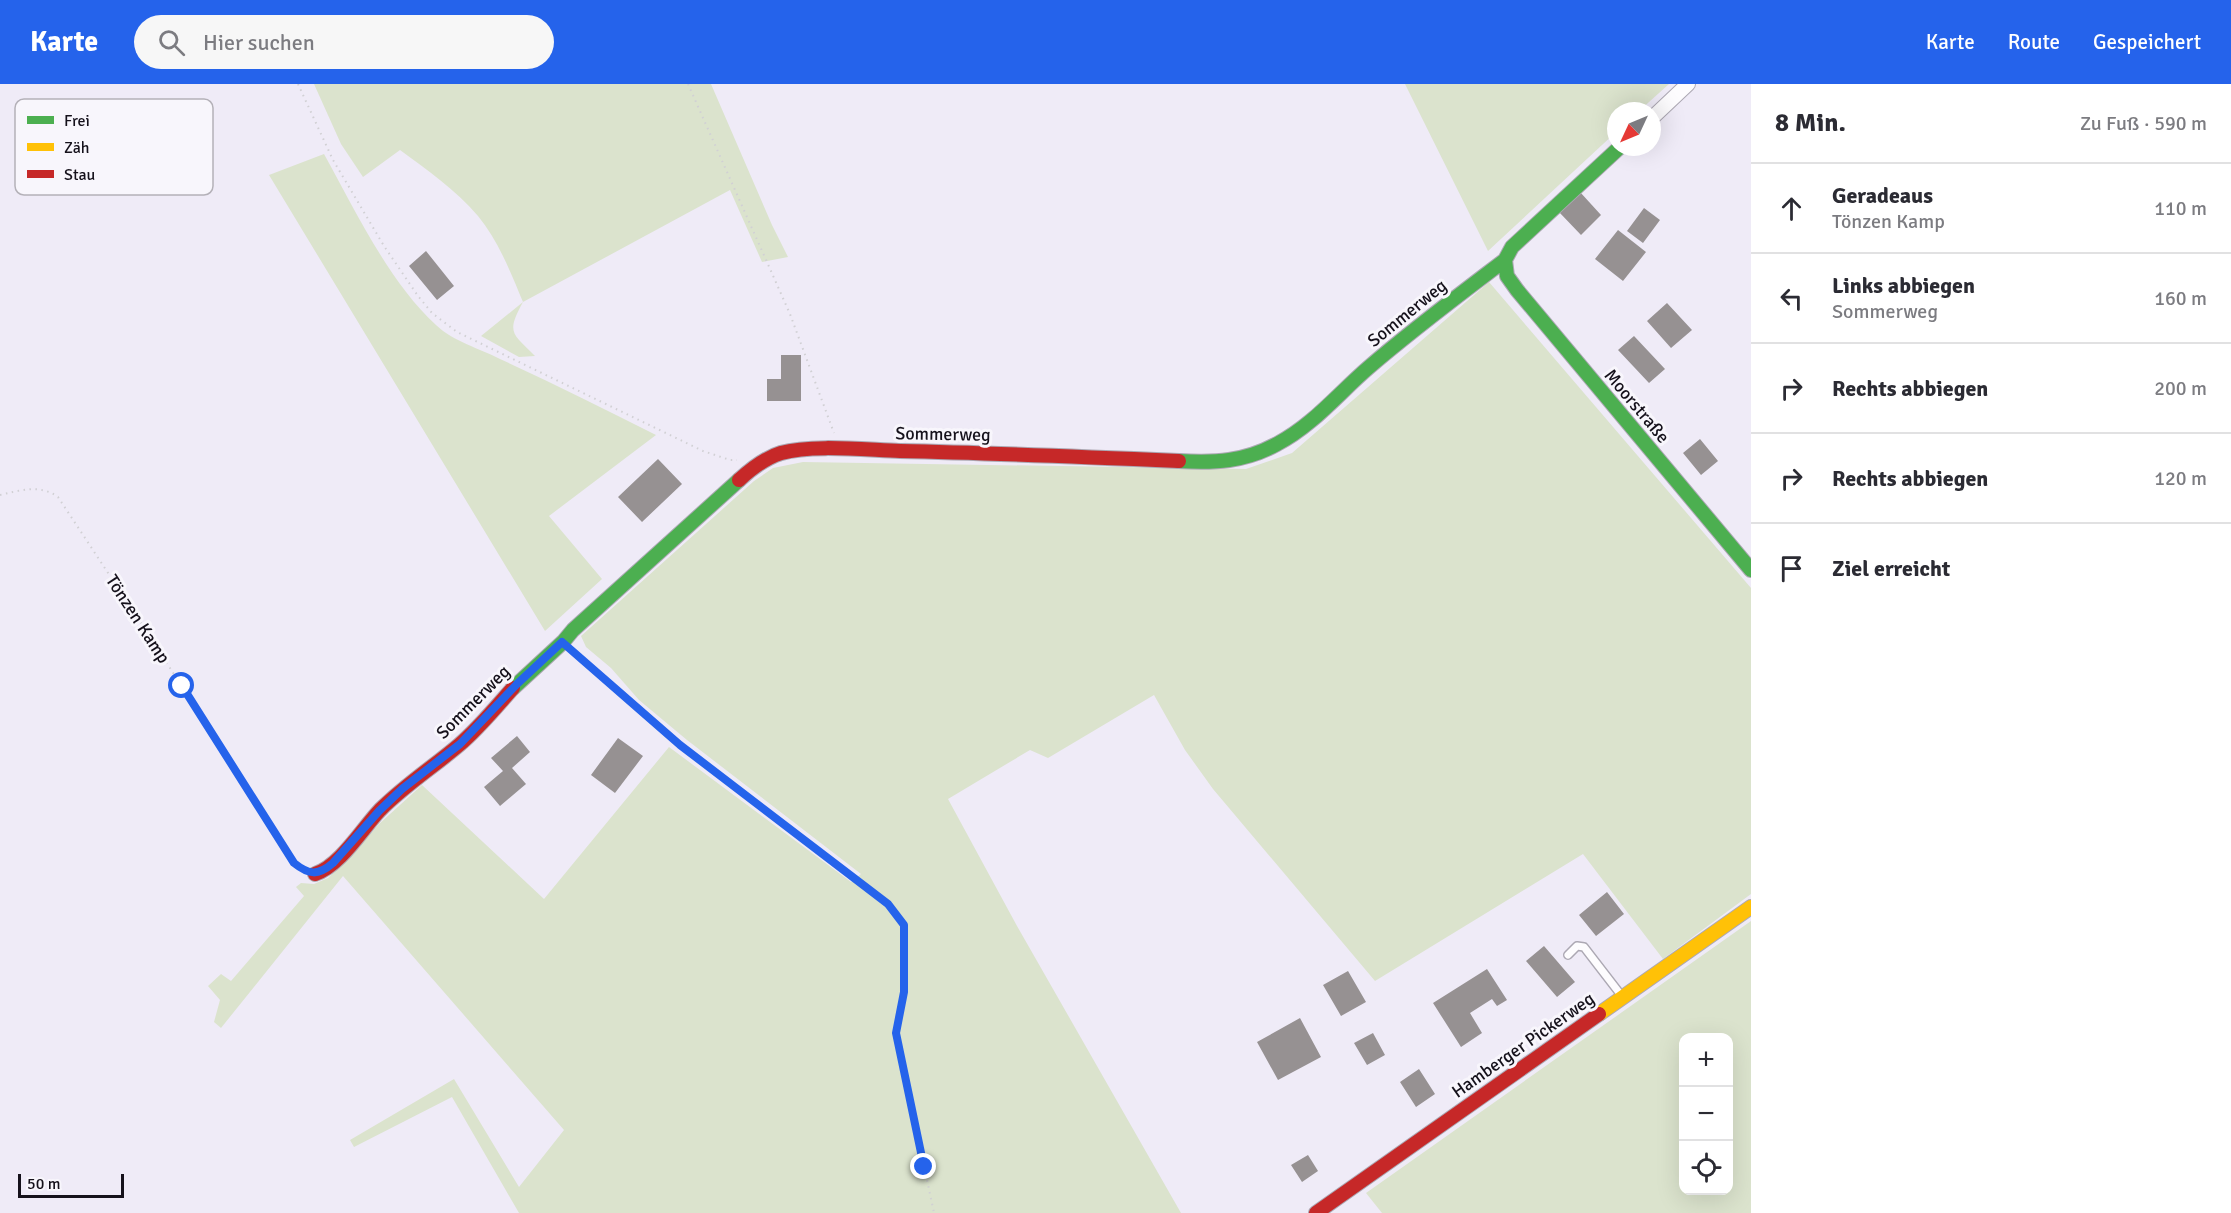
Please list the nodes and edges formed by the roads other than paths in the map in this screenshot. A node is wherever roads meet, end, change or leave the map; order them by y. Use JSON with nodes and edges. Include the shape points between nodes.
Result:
{"nodes":[{"id":1,"x":1688,"y":84,"type":"edge"},
{"id":2,"x":1661,"y":110,"type":"edge"},
{"id":3,"x":1610,"y":156,"type":"edge"},
{"id":4,"x":1504,"y":260,"type":"junction"},
{"id":5,"x":1751,"y":570,"type":"edge"},
{"id":6,"x":315,"y":874,"type":"road end"},
{"id":7,"x":1751,"y":907,"type":"edge"},
{"id":8,"x":1568,"y":955,"type":"dead end"},
{"id":9,"x":1623,"y":997,"type":"junction"},
{"id":10,"x":1316,"y":1213,"type":"edge"}],
"edges":[{"from":1,"to":2,"type":"street"},
{"from":3,"to":4,"type":"street","name":"Sommerweg","via":[[1512,247]]},
{"from":4,"to":5,"type":"street","name":"Moorstraße","via":[[1507,276],[1516,290]]},
{"from":4,"to":6,"type":"street","name":"Sommerweg","via":[[1432,315],[1309,422],[1278,444],[1247,458],[1215,463],[841,449],[780,453],[757,464],[573,630],[460,744],[402,789],[333,863]]},
{"from":7,"to":9,"type":"street","name":"Hamberger Pickerweg"},
{"from":8,"to":9,"type":"lane","via":[[1577,946],[1584,947]]},
{"from":9,"to":10,"type":"street","name":"Hamberger Pickerweg"}]}
